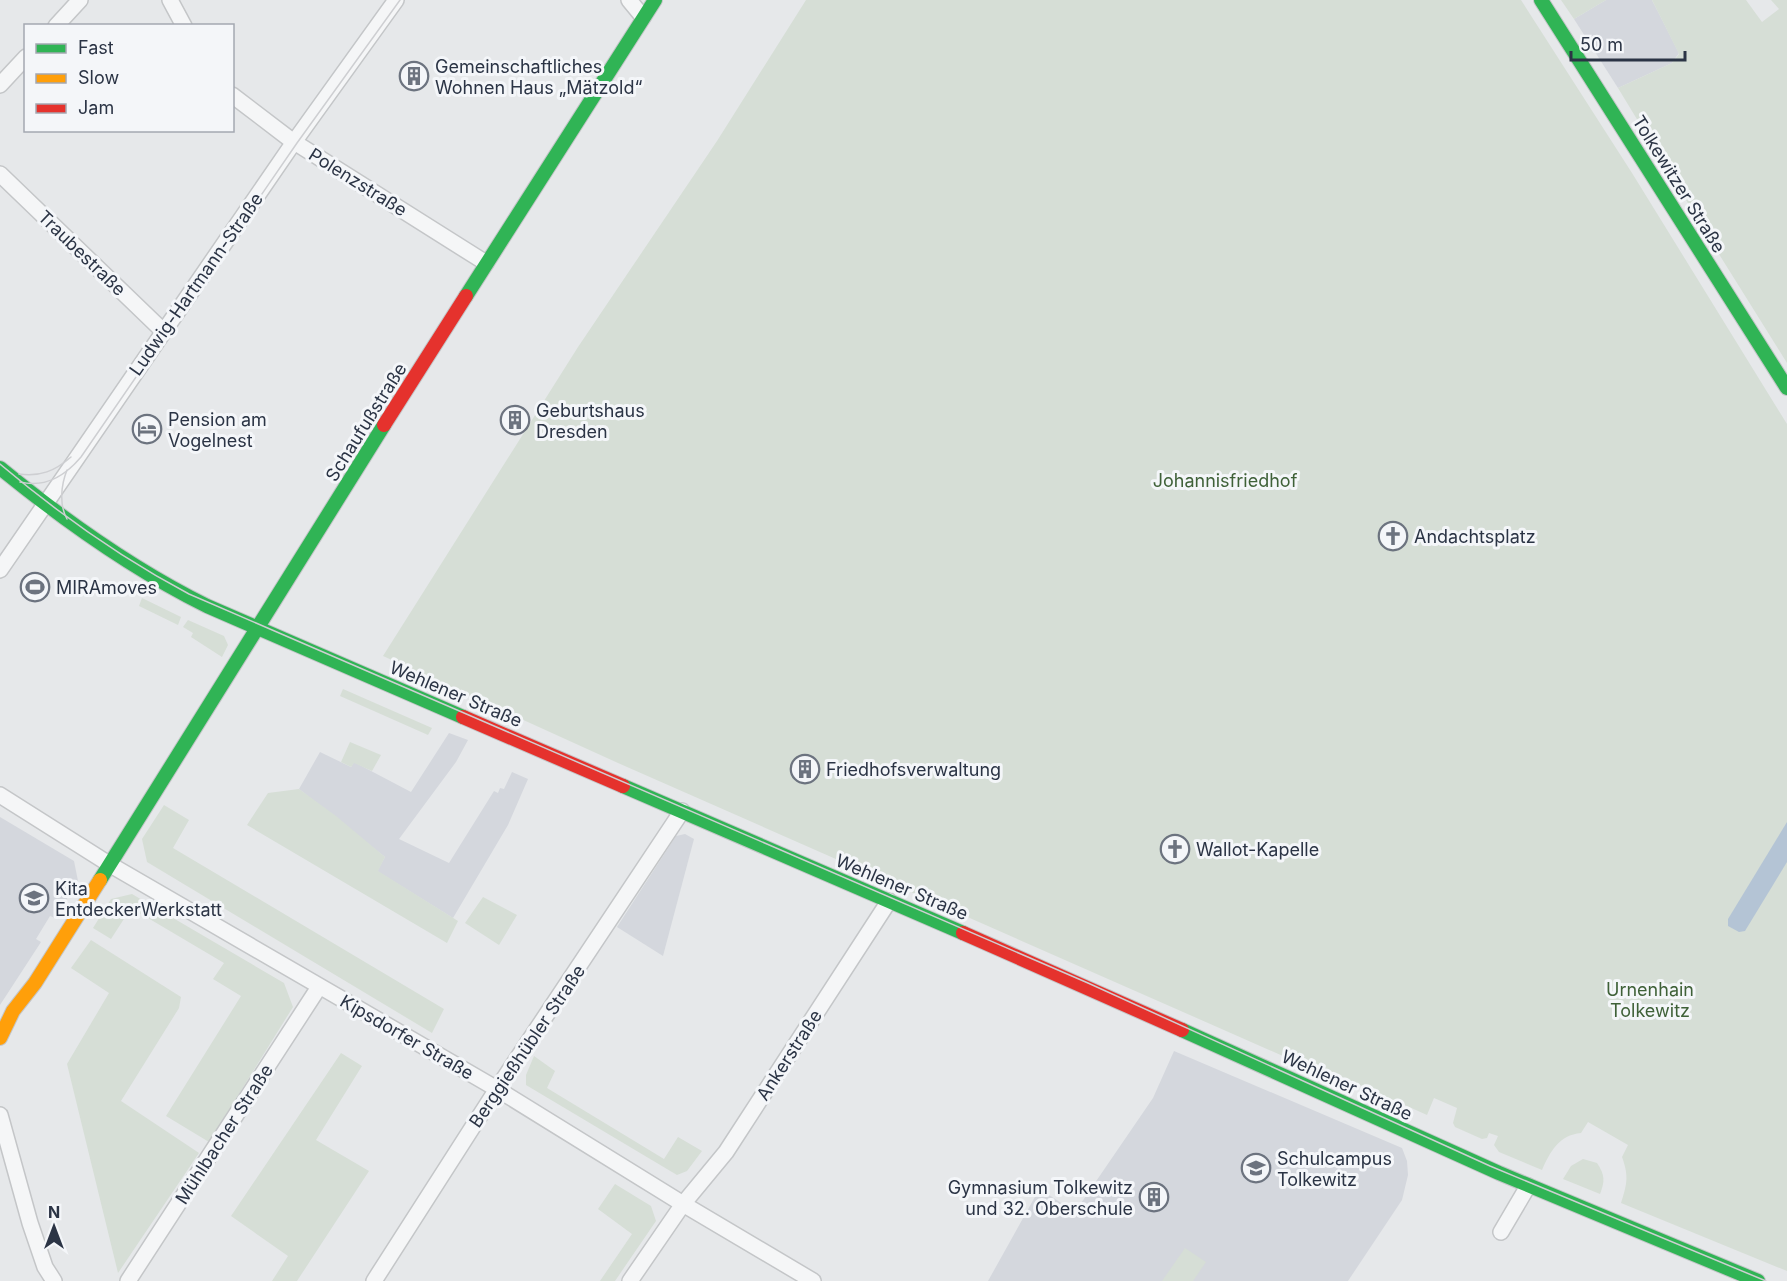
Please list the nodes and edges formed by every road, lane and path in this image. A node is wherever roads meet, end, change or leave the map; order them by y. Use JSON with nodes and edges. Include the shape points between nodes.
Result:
{"nodes":[{"id":1,"x":80,"y":0,"type":"edge"},
{"id":2,"x":170,"y":0,"type":"edge"},
{"id":3,"x":396,"y":0,"type":"edge"},
{"id":4,"x":629,"y":0,"type":"edge"},
{"id":5,"x":655,"y":0,"type":"edge"},
{"id":6,"x":1541,"y":0,"type":"edge"},
{"id":7,"x":643,"y":17,"type":"junction"},
{"id":8,"x":58,"y":24,"type":"edge"},
{"id":9,"x":183,"y":24,"type":"edge"},
{"id":10,"x":24,"y":59,"type":"edge"},
{"id":11,"x":0,"y":85,"type":"edge"},
{"id":12,"x":234,"y":97,"type":"edge"},
{"id":13,"x":294,"y":142,"type":"junction"},
{"id":14,"x":0,"y":174,"type":"edge"},
{"id":15,"x":486,"y":263,"type":"junction"},
{"id":16,"x":164,"y":332,"type":"junction"},
{"id":17,"x":1787,"y":388,"type":"edge"},
{"id":18,"x":0,"y":468,"type":"edge"},
{"id":19,"x":45,"y":505,"type":"junction"},
{"id":20,"x":0,"y":570,"type":"edge"},
{"id":21,"x":258,"y":628,"type":"junction"},
{"id":22,"x":0,"y":795,"type":"edge"},
{"id":23,"x":682,"y":811,"type":"junction"},
{"id":24,"x":109,"y":864,"type":"junction"},
{"id":25,"x":889,"y":901,"type":"junction"},
{"id":26,"x":319,"y":987,"type":"junction"},
{"id":27,"x":0,"y":1038,"type":"edge"},
{"id":28,"x":497,"y":1089,"type":"junction"},
{"id":29,"x":0,"y":1115,"type":"edge"},
{"id":30,"x":1528,"y":1186,"type":"junction"},
{"id":31,"x":683,"y":1204,"type":"junction"},
{"id":32,"x":1501,"y":1232,"type":"dead end"},
{"id":33,"x":54,"y":1281,"type":"edge"},
{"id":34,"x":128,"y":1281,"type":"edge"},
{"id":35,"x":374,"y":1281,"type":"edge"},
{"id":36,"x":630,"y":1281,"type":"edge"},
{"id":37,"x":813,"y":1281,"type":"edge"},
{"id":38,"x":1758,"y":1281,"type":"edge"}],
"edges":[{"from":1,"to":8,"type":"street"},
{"from":2,"to":9,"type":"street"},
{"from":3,"to":13,"type":"street","name":"Ludwig-Hartmann-Straße"},
{"from":4,"to":7,"type":"street"},
{"from":5,"to":7,"type":"main road","name":"Schaufußstraße"},
{"from":6,"to":17,"type":"main road","name":"Tolkewitzer Straße"},
{"from":7,"to":15,"type":"main road","name":"Schaufußstraße"},
{"from":10,"to":11,"type":"street"},
{"from":12,"to":13,"type":"street","name":"Polenzstraße"},
{"from":13,"to":15,"type":"street","name":"Polenzstraße"},
{"from":13,"to":16,"type":"street","name":"Ludwig-Hartmann-Straße"},
{"from":14,"to":16,"type":"street","name":"Traubestraße"},
{"from":15,"to":21,"type":"main road","name":"Schaufußstraße"},
{"from":16,"to":19,"type":"street","name":"Ludwig-Hartmann-Straße"},
{"from":18,"to":19,"type":"main road","name":"Wehlener Straße"},
{"from":19,"to":20,"type":"street","name":"Ludwig-Hartmann-Straße"},
{"from":19,"to":21,"type":"main road","name":"Wehlener Straße","via":[[139,570],[195,601]]},
{"from":21,"to":23,"type":"main road","name":"Wehlener Straße"},
{"from":21,"to":24,"type":"main road","name":"Schaufußstraße"},
{"from":22,"to":24,"type":"street","name":"Kipsdorfer Straße"},
{"from":23,"to":25,"type":"main road","name":"Wehlener Straße"},
{"from":23,"to":28,"type":"street","name":"Berggießhübler Straße"},
{"from":24,"to":26,"type":"street","name":"Kipsdorfer Straße"},
{"from":24,"to":27,"type":"main road","name":"Schaufußstraße"},
{"from":25,"to":30,"type":"main road","name":"Wehlener Straße"},
{"from":25,"to":31,"type":"street","name":"Ankerstraße","via":[[726,1152]]},
{"from":26,"to":28,"type":"street","name":"Kipsdorfer Straße"},
{"from":26,"to":34,"type":"street","name":"Mühlbacher Straße"},
{"from":28,"to":31,"type":"street","name":"Kipsdorfer Straße"},
{"from":28,"to":35,"type":"street","name":"Berggießhübler Straße"},
{"from":29,"to":33,"type":"street","via":[[30,1223]]},
{"from":30,"to":32,"type":"street"},
{"from":30,"to":38,"type":"main road","name":"Wehlener Straße"},
{"from":31,"to":36,"type":"street","name":"Ankerstraße"},
{"from":31,"to":37,"type":"street","name":"Kipsdorfer Straße"}]}
